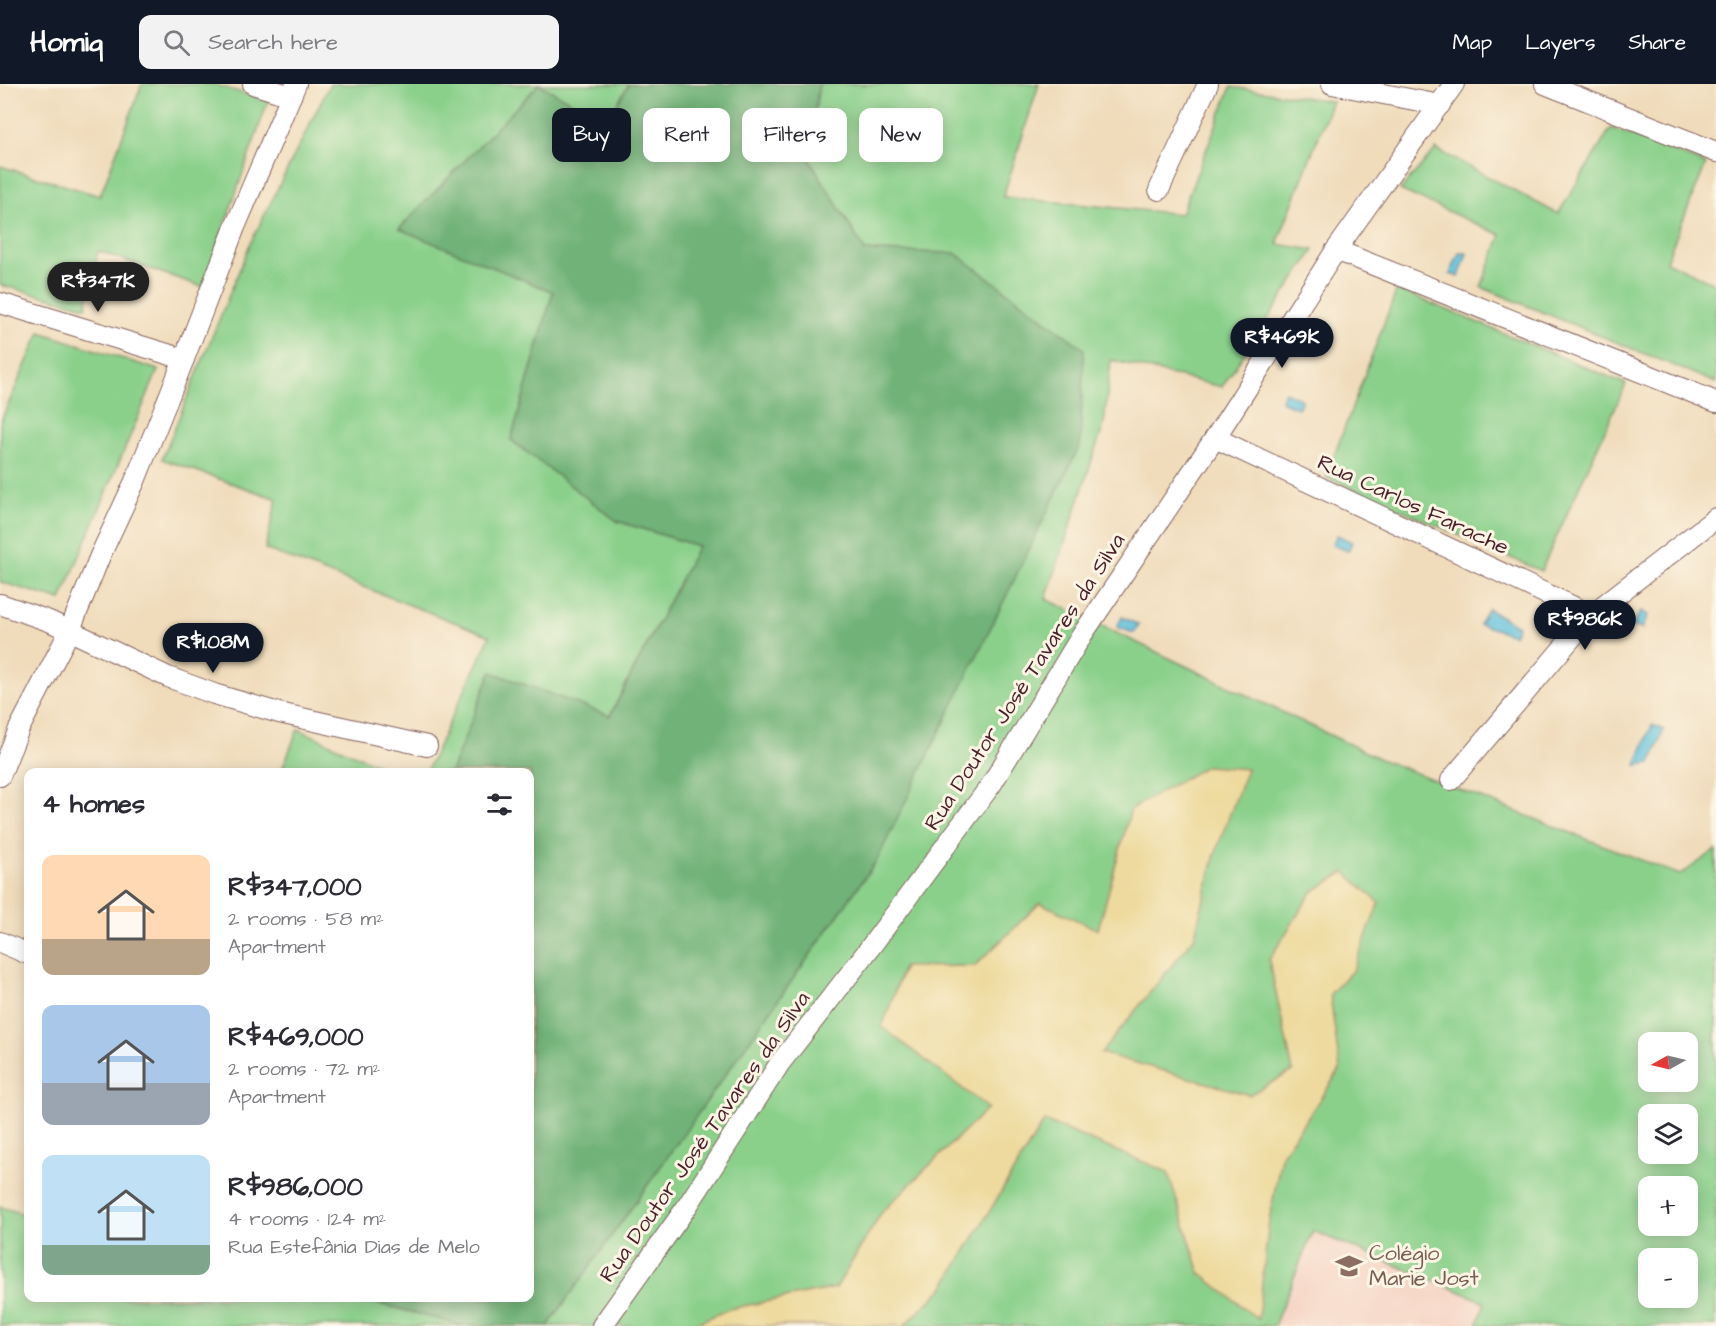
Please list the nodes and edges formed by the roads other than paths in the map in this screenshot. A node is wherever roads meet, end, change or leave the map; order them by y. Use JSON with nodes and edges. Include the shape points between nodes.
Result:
{"nodes":[{"id":1,"x":252,"y":84,"type":"edge"},
{"id":2,"x":1208,"y":84,"type":"edge"},
{"id":3,"x":1332,"y":84,"type":"edge"},
{"id":4,"x":1454,"y":84,"type":"edge"},
{"id":5,"x":1545,"y":84,"type":"edge"},
{"id":6,"x":294,"y":90,"type":"edge"},
{"id":7,"x":1440,"y":105,"type":"junction"},
{"id":8,"x":1716,"y":152,"type":"edge"},
{"id":9,"x":1159,"y":190,"type":"dead end"},
{"id":10,"x":1336,"y":250,"type":"junction"},
{"id":11,"x":0,"y":303,"type":"edge"},
{"id":12,"x":184,"y":359,"type":"junction"},
{"id":13,"x":1716,"y":402,"type":"edge"},
{"id":14,"x":1215,"y":438,"type":"junction"},
{"id":15,"x":1716,"y":518,"type":"edge"},
{"id":16,"x":0,"y":604,"type":"edge"},
{"id":17,"x":1591,"y":615,"type":"junction"},
{"id":18,"x":69,"y":632,"type":"junction"},
{"id":19,"x":427,"y":746,"type":"dead end"},
{"id":20,"x":0,"y":776,"type":"edge"},
{"id":21,"x":1451,"y":780,"type":"dead end"},
{"id":22,"x":0,"y":942,"type":"edge"},
{"id":23,"x":24,"y":952,"type":"edge"},
{"id":24,"x":602,"y":1326,"type":"edge"}],
"edges":[{"from":1,"to":6,"type":"street"},
{"from":2,"to":9,"type":"street"},
{"from":3,"to":7,"type":"street"},
{"from":4,"to":7,"type":"street","name":"Rua Doutor José Tavares da Silva"},
{"from":5,"to":8,"type":"street"},
{"from":6,"to":12,"type":"street"},
{"from":7,"to":10,"type":"street","name":"Rua Doutor José Tavares da Silva"},
{"from":10,"to":13,"type":"street"},
{"from":10,"to":14,"type":"street","name":"Rua Doutor José Tavares da Silva"},
{"from":11,"to":12,"type":"street"},
{"from":12,"to":18,"type":"street"},
{"from":14,"to":17,"type":"street","name":"Rua Carlos Farache"},
{"from":14,"to":24,"type":"street","name":"Rua Doutor José Tavares da Silva","via":[[1082,635],[991,785],[780,1063],[686,1208]]},
{"from":15,"to":17,"type":"street"},
{"from":16,"to":18,"type":"street"},
{"from":17,"to":21,"type":"street"},
{"from":18,"to":19,"type":"street","via":[[214,694],[279,713]]},
{"from":18,"to":20,"type":"street","via":[[19,729]]},
{"from":22,"to":23,"type":"street"}]}
